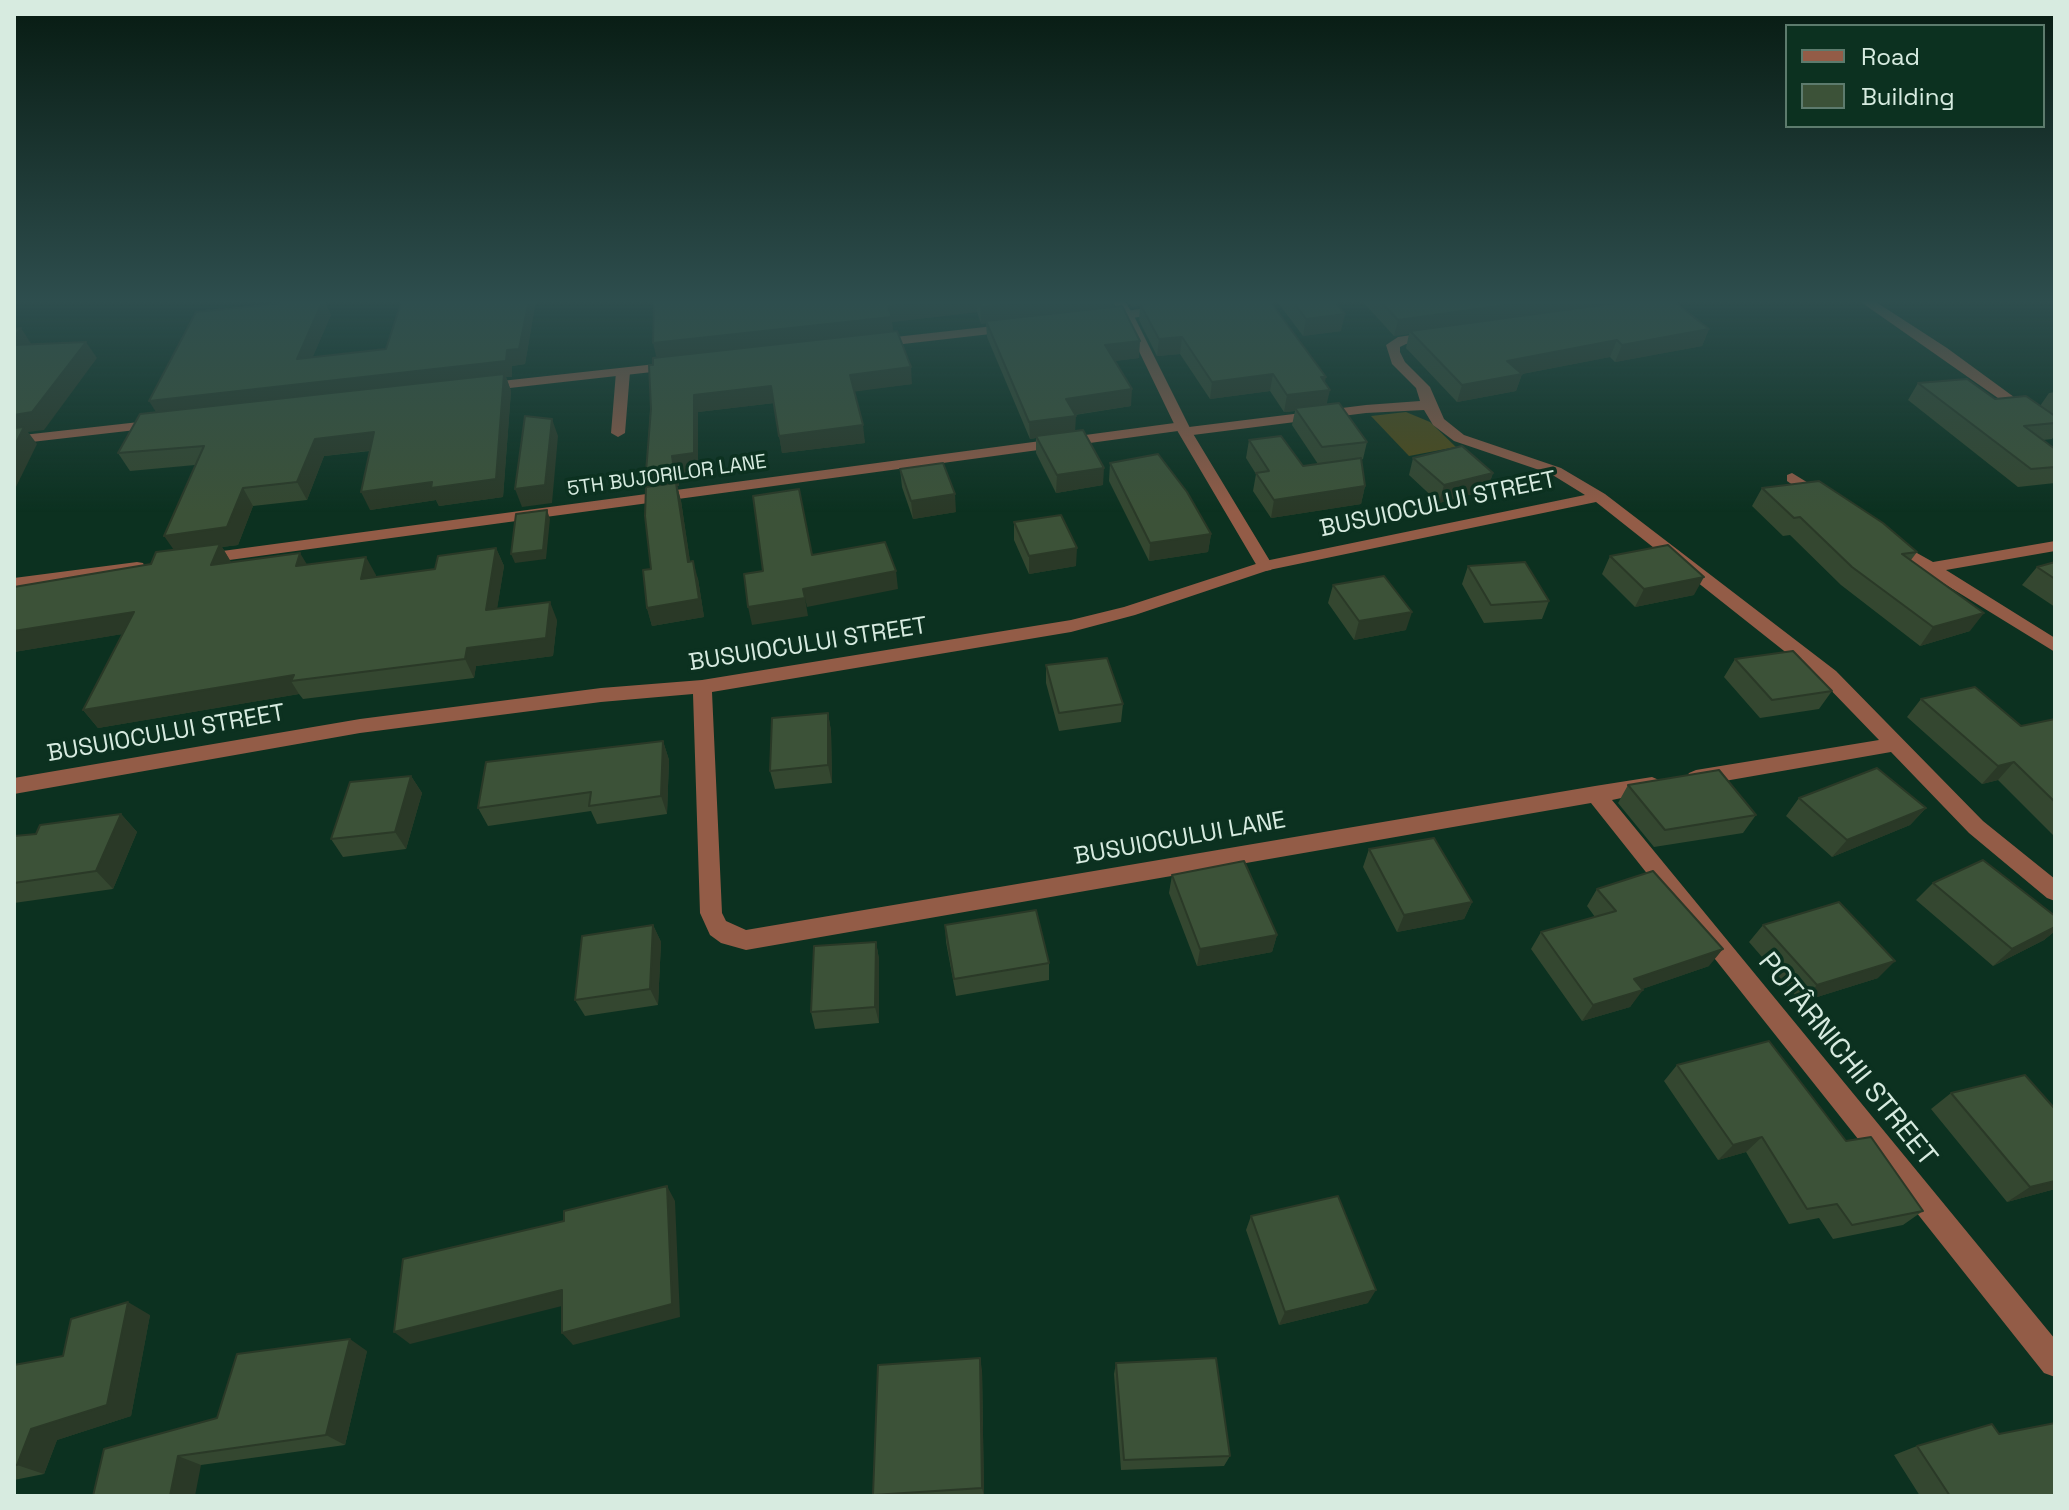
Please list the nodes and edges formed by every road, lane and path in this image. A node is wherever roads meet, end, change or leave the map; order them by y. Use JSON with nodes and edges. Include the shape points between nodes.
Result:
{"nodes":[{"id":1,"x":637,"y":370,"type":"edge"},
{"id":2,"x":1154,"y":370,"type":"edge"},
{"id":3,"x":1406,"y":370,"type":"edge"},
{"id":4,"x":1969,"y":370,"type":"edge"},
{"id":5,"x":623,"y":372,"type":"junction"},
{"id":6,"x":467,"y":389,"type":"edge"},
{"id":7,"x":1428,"y":405,"type":"junction"},
{"id":8,"x":170,"y":422,"type":"edge"},
{"id":9,"x":1183,"y":429,"type":"junction"},
{"id":10,"x":618,"y":433,"type":"dead end"},
{"id":11,"x":2055,"y":434,"type":"edge"},
{"id":12,"x":14,"y":440,"type":"edge"},
{"id":13,"x":1792,"y":478,"type":"dead end"},
{"id":14,"x":1599,"y":497,"type":"junction"},
{"id":15,"x":1842,"y":511,"type":"edge"},
{"id":16,"x":1880,"y":536,"type":"edge"},
{"id":17,"x":2055,"y":546,"type":"edge"},
{"id":18,"x":183,"y":561,"type":"edge"},
{"id":19,"x":152,"y":565,"type":"edge"},
{"id":20,"x":1265,"y":566,"type":"junction"},
{"id":21,"x":1930,"y":568,"type":"junction"},
{"id":22,"x":14,"y":583,"type":"edge"},
{"id":23,"x":2055,"y":646,"type":"edge"},
{"id":24,"x":702,"y":687,"type":"junction"},
{"id":25,"x":1893,"y":745,"type":"junction"},
{"id":26,"x":14,"y":786,"type":"edge"},
{"id":27,"x":1595,"y":794,"type":"junction"},
{"id":28,"x":2055,"y":892,"type":"edge"},
{"id":29,"x":2055,"y":1362,"type":"edge"}],
"edges":[{"from":1,"to":5,"type":"street"},
{"from":2,"to":9,"type":"street"},
{"from":3,"to":7,"type":"street","via":[[1423,387]]},
{"from":4,"to":11,"type":"street"},
{"from":5,"to":6,"type":"street"},
{"from":5,"to":10,"type":"street"},
{"from":7,"to":9,"type":"street","name":"5TH BUJORILOR LANE"},
{"from":7,"to":14,"type":"street","via":[[1438,422],[1459,438],[1556,471]]},
{"from":8,"to":12,"type":"street"},
{"from":9,"to":18,"type":"street","name":"5TH BUJORILOR LANE"},
{"from":9,"to":20,"type":"street"},
{"from":13,"to":15,"type":"street"},
{"from":14,"to":20,"type":"street","name":"BUSUIOCULUI STREET"},
{"from":14,"to":25,"type":"street","via":[[1829,676]]},
{"from":16,"to":21,"type":"street"},
{"from":17,"to":21,"type":"street"},
{"from":19,"to":22,"type":"street"},
{"from":20,"to":24,"type":"street","name":"BUSUIOCULUI STREET","via":[[1071,626]]},
{"from":21,"to":23,"type":"street"},
{"from":24,"to":26,"type":"street","name":"BUSUIOCULUI STREET","via":[[360,726]]},
{"from":24,"to":27,"type":"street","name":"BUSUIOCULUI LANE","via":[[711,913],[718,928],[746,940]]},
{"from":25,"to":27,"type":"street","name":"BUSUIOCULUI LANE"},
{"from":25,"to":28,"type":"street","via":[[1976,827]]},
{"from":27,"to":29,"type":"street","name":"POTÂRNICHII STREET"}]}
